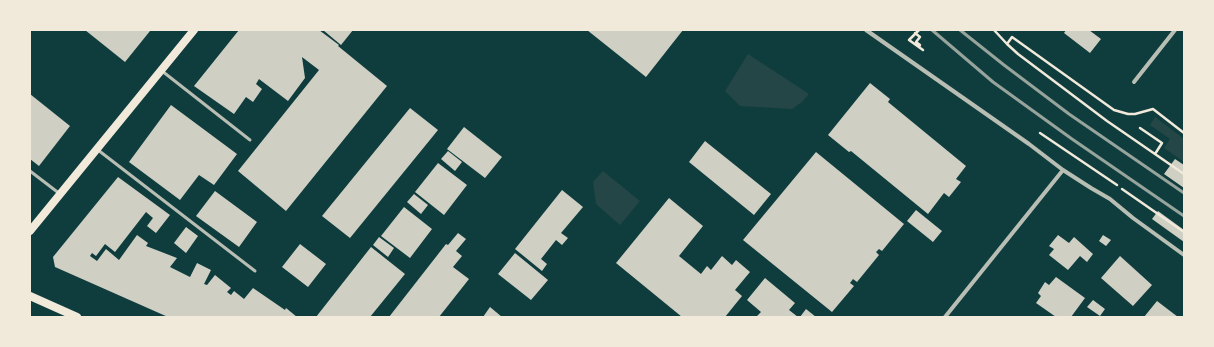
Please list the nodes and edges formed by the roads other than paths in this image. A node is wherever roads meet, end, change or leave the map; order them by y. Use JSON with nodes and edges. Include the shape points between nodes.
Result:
{"nodes":[{"id":1,"x":194,"y":30,"type":"edge"},
{"id":2,"x":866,"y":30,"type":"edge"},
{"id":3,"x":1175,"y":30,"type":"edge"},
{"id":4,"x":161,"y":70,"type":"junction"},
{"id":5,"x":1134,"y":82,"type":"dead end"},
{"id":6,"x":250,"y":140,"type":"dead end"},
{"id":7,"x":97,"y":149,"type":"junction"},
{"id":8,"x":1063,"y":170,"type":"junction"},
{"id":9,"x":30,"y":171,"type":"edge"},
{"id":10,"x":60,"y":194,"type":"junction"},
{"id":11,"x":30,"y":231,"type":"edge"},
{"id":12,"x":1184,"y":255,"type":"edge"},
{"id":13,"x":255,"y":271,"type":"dead end"},
{"id":14,"x":30,"y":296,"type":"edge"},
{"id":15,"x":76,"y":317,"type":"edge"},
{"id":16,"x":945,"y":317,"type":"edge"}],
"edges":[{"from":1,"to":4,"type":"main road"},
{"from":2,"to":8,"type":"street"},
{"from":3,"to":5,"type":"street"},
{"from":4,"to":6,"type":"lane"},
{"from":4,"to":7,"type":"main road"},
{"from":7,"to":10,"type":"main road"},
{"from":7,"to":13,"type":"lane"},
{"from":8,"to":12,"type":"street","via":[[1110,198]]},
{"from":8,"to":16,"type":"street"},
{"from":9,"to":10,"type":"lane"},
{"from":10,"to":11,"type":"main road"},
{"from":14,"to":15,"type":"main road"}]}
